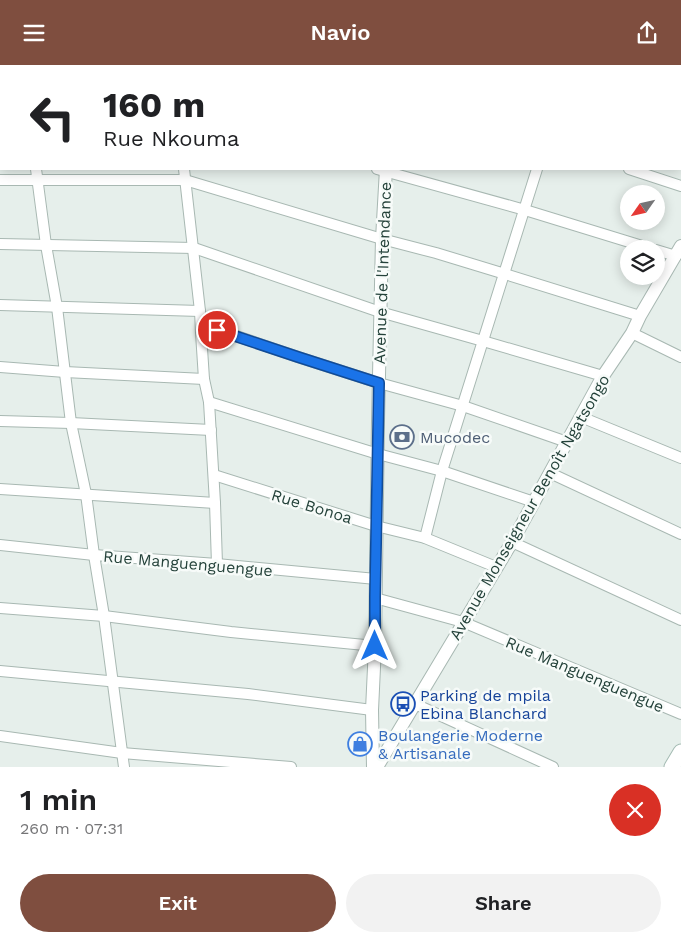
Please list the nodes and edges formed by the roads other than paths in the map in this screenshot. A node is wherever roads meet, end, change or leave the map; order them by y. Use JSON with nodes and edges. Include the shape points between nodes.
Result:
{"nodes":[{"id":1,"x":36,"y":170,"type":"edge"},
{"id":2,"x":184,"y":170,"type":"edge"},
{"id":3,"x":383,"y":170,"type":"edge"},
{"id":4,"x":537,"y":170,"type":"edge"},
{"id":5,"x":631,"y":170,"type":"edge"},
{"id":6,"x":0,"y":180,"type":"edge"},
{"id":7,"x":38,"y":180,"type":"junction"},
{"id":8,"x":185,"y":180,"type":"junction"},
{"id":9,"x":681,"y":186,"type":"edge"},
{"id":10,"x":525,"y":210,"type":"junction"},
{"id":11,"x":382,"y":239,"type":"junction"},
{"id":12,"x":623,"y":240,"type":"edge"},
{"id":13,"x":0,"y":244,"type":"edge"},
{"id":14,"x":46,"y":245,"type":"junction"},
{"id":15,"x":194,"y":248,"type":"junction"},
{"id":16,"x":665,"y":253,"type":"edge"},
{"id":17,"x":677,"y":258,"type":"edge"},
{"id":18,"x":505,"y":273,"type":"junction"},
{"id":19,"x":0,"y":305,"type":"edge"},
{"id":20,"x":57,"y":307,"type":"junction"},
{"id":21,"x":200,"y":311,"type":"junction"},
{"id":22,"x":380,"y":312,"type":"junction"},
{"id":23,"x":640,"y":316,"type":"junction"},
{"id":24,"x":200,"y":324,"type":"junction"},
{"id":25,"x":632,"y":333,"type":"junction"},
{"id":26,"x":483,"y":341,"type":"junction"},
{"id":27,"x":681,"y":357,"type":"edge"},
{"id":28,"x":0,"y":367,"type":"edge"},
{"id":29,"x":65,"y":372,"type":"junction"},
{"id":30,"x":603,"y":376,"type":"junction"},
{"id":31,"x":204,"y":379,"type":"junction"},
{"id":32,"x":379,"y":383,"type":"junction"},
{"id":33,"x":209,"y":402,"type":"junction"},
{"id":34,"x":463,"y":406,"type":"junction"},
{"id":35,"x":581,"y":417,"type":"junction"},
{"id":36,"x":0,"y":421,"type":"edge"},
{"id":37,"x":71,"y":423,"type":"junction"},
{"id":38,"x":211,"y":429,"type":"junction"},
{"id":39,"x":567,"y":442,"type":"junction"},
{"id":40,"x":378,"y":454,"type":"junction"},
{"id":41,"x":681,"y":458,"type":"edge"},
{"id":42,"x":442,"y":471,"type":"junction"},
{"id":43,"x":550,"y":473,"type":"junction"},
{"id":44,"x":214,"y":475,"type":"junction"},
{"id":45,"x":0,"y":489,"type":"edge"},
{"id":46,"x":86,"y":494,"type":"junction"},
{"id":47,"x":534,"y":502,"type":"junction"},
{"id":48,"x":216,"y":503,"type":"junction"},
{"id":49,"x":376,"y":526,"type":"junction"},
{"id":50,"x":681,"y":534,"type":"edge"},
{"id":51,"x":425,"y":538,"type":"junction"},
{"id":52,"x":512,"y":542,"type":"junction"},
{"id":53,"x":0,"y":545,"type":"edge"},
{"id":54,"x":94,"y":555,"type":"junction"},
{"id":55,"x":218,"y":564,"type":"junction"},
{"id":56,"x":496,"y":567,"type":"junction"},
{"id":57,"x":376,"y":579,"type":"junction"},
{"id":58,"x":375,"y":597,"type":"junction"},
{"id":59,"x":0,"y":609,"type":"edge"},
{"id":60,"x":104,"y":617,"type":"junction"},
{"id":61,"x":681,"y":621,"type":"edge"},
{"id":62,"x":464,"y":622,"type":"junction"},
{"id":63,"x":375,"y":646,"type":"junction"},
{"id":64,"x":0,"y":671,"type":"edge"},
{"id":65,"x":112,"y":682,"type":"junction"},
{"id":66,"x":415,"y":704,"type":"junction"},
{"id":67,"x":372,"y":710,"type":"junction"},
{"id":68,"x":681,"y":714,"type":"edge"},
{"id":69,"x":0,"y":735,"type":"edge"},
{"id":70,"x":681,"y":752,"type":"edge"},
{"id":71,"x":122,"y":753,"type":"junction"},
{"id":72,"x":124,"y":767,"type":"edge"},
{"id":73,"x":291,"y":767,"type":"edge"},
{"id":74,"x":373,"y":767,"type":"edge"},
{"id":75,"x":377,"y":767,"type":"edge"},
{"id":76,"x":553,"y":767,"type":"edge"},
{"id":77,"x":672,"y":767,"type":"edge"}],
"edges":[{"from":1,"to":7,"type":"street"},
{"from":2,"to":8,"type":"street"},
{"from":3,"to":10,"type":"street"},
{"from":3,"to":11,"type":"street","name":"Avenue de l'Intendance"},
{"from":4,"to":10,"type":"street"},
{"from":5,"to":9,"type":"street"},
{"from":6,"to":7,"type":"street"},
{"from":7,"to":8,"type":"street"},
{"from":7,"to":14,"type":"street"},
{"from":8,"to":11,"type":"street"},
{"from":8,"to":15,"type":"street"},
{"from":10,"to":12,"type":"street"},
{"from":10,"to":18,"type":"street"},
{"from":11,"to":18,"type":"street"},
{"from":11,"to":22,"type":"street","name":"Avenue de l'Intendance"},
{"from":13,"to":14,"type":"street"},
{"from":14,"to":15,"type":"street"},
{"from":14,"to":20,"type":"street"},
{"from":15,"to":21,"type":"street"},
{"from":15,"to":22,"type":"street"},
{"from":16,"to":17,"type":"street"},
{"from":17,"to":23,"type":"street","name":"Avenue Monseigneur Benoît Ngatsongo"},
{"from":18,"to":23,"type":"street"},
{"from":18,"to":26,"type":"street"},
{"from":19,"to":20,"type":"street"},
{"from":20,"to":21,"type":"street"},
{"from":20,"to":29,"type":"street"},
{"from":21,"to":24,"type":"street"},
{"from":22,"to":26,"type":"street"},
{"from":22,"to":32,"type":"street","name":"Avenue de l'Intendance"},
{"from":23,"to":25,"type":"street","name":"Avenue Monseigneur Benoît Ngatsongo"},
{"from":24,"to":31,"type":"street"},
{"from":24,"to":32,"type":"street"},
{"from":25,"to":27,"type":"street"},
{"from":25,"to":30,"type":"street","name":"Avenue Monseigneur Benoît Ngatsongo"},
{"from":26,"to":30,"type":"street"},
{"from":26,"to":34,"type":"street"},
{"from":28,"to":29,"type":"street"},
{"from":29,"to":31,"type":"street"},
{"from":29,"to":37,"type":"street"},
{"from":30,"to":35,"type":"street","name":"Avenue Monseigneur Benoît Ngatsongo"},
{"from":31,"to":33,"type":"street"},
{"from":32,"to":34,"type":"street"},
{"from":32,"to":40,"type":"street","name":"Avenue de l'Intendance"},
{"from":33,"to":38,"type":"street"},
{"from":33,"to":40,"type":"street"},
{"from":34,"to":39,"type":"street"},
{"from":34,"to":42,"type":"street"},
{"from":35,"to":39,"type":"street","name":"Avenue Monseigneur Benoît Ngatsongo"},
{"from":35,"to":41,"type":"street"},
{"from":36,"to":37,"type":"street"},
{"from":37,"to":38,"type":"street"},
{"from":37,"to":46,"type":"street"},
{"from":38,"to":44,"type":"street"},
{"from":39,"to":43,"type":"street","name":"Avenue Monseigneur Benoît Ngatsongo"},
{"from":40,"to":42,"type":"street"},
{"from":40,"to":49,"type":"street","name":"Avenue de l'Intendance"},
{"from":42,"to":47,"type":"street"},
{"from":42,"to":51,"type":"street"},
{"from":43,"to":47,"type":"street","name":"Avenue Monseigneur Benoît Ngatsongo"},
{"from":43,"to":50,"type":"street"},
{"from":44,"to":48,"type":"street"},
{"from":44,"to":49,"type":"street","name":"Rue Bonoa"},
{"from":45,"to":46,"type":"street"},
{"from":46,"to":48,"type":"street"},
{"from":46,"to":54,"type":"street"},
{"from":47,"to":52,"type":"street","name":"Avenue Monseigneur Benoît Ngatsongo"},
{"from":48,"to":55,"type":"street"},
{"from":49,"to":51,"type":"street","name":"Rue Bonoa"},
{"from":49,"to":57,"type":"street","name":"Avenue de l'Intendance"},
{"from":51,"to":56,"type":"street","name":"Rue Bonoa"},
{"from":52,"to":56,"type":"street","name":"Avenue Monseigneur Benoît Ngatsongo"},
{"from":52,"to":61,"type":"street"},
{"from":53,"to":54,"type":"street","name":"Rue Manguenguengue"},
{"from":54,"to":55,"type":"street","name":"Rue Manguenguengue"},
{"from":54,"to":60,"type":"street"},
{"from":55,"to":57,"type":"street","name":"Rue Manguenguengue"},
{"from":56,"to":62,"type":"street","name":"Avenue Monseigneur Benoît Ngatsongo"},
{"from":57,"to":58,"type":"street","name":"Avenue de l'Intendance"},
{"from":58,"to":62,"type":"street","name":"Rue Manguenguengue"},
{"from":58,"to":63,"type":"street","name":"Avenue de l'Intendance"},
{"from":59,"to":60,"type":"street"},
{"from":60,"to":63,"type":"street"},
{"from":60,"to":65,"type":"street"},
{"from":62,"to":66,"type":"street","name":"Avenue Monseigneur Benoît Ngatsongo"},
{"from":62,"to":68,"type":"street","name":"Rue Manguenguengue"},
{"from":63,"to":67,"type":"street","name":"Avenue de l'Intendance"},
{"from":64,"to":65,"type":"street"},
{"from":65,"to":67,"type":"street","via":[[248,694]]},
{"from":65,"to":71,"type":"street"},
{"from":66,"to":75,"type":"street","name":"Avenue Monseigneur Benoît Ngatsongo"},
{"from":66,"to":76,"type":"street"},
{"from":67,"to":74,"type":"street","name":"Avenue de l'Intendance"},
{"from":69,"to":71,"type":"street"},
{"from":70,"to":77,"type":"main road"},
{"from":71,"to":72,"type":"street"},
{"from":71,"to":73,"type":"street"}]}
